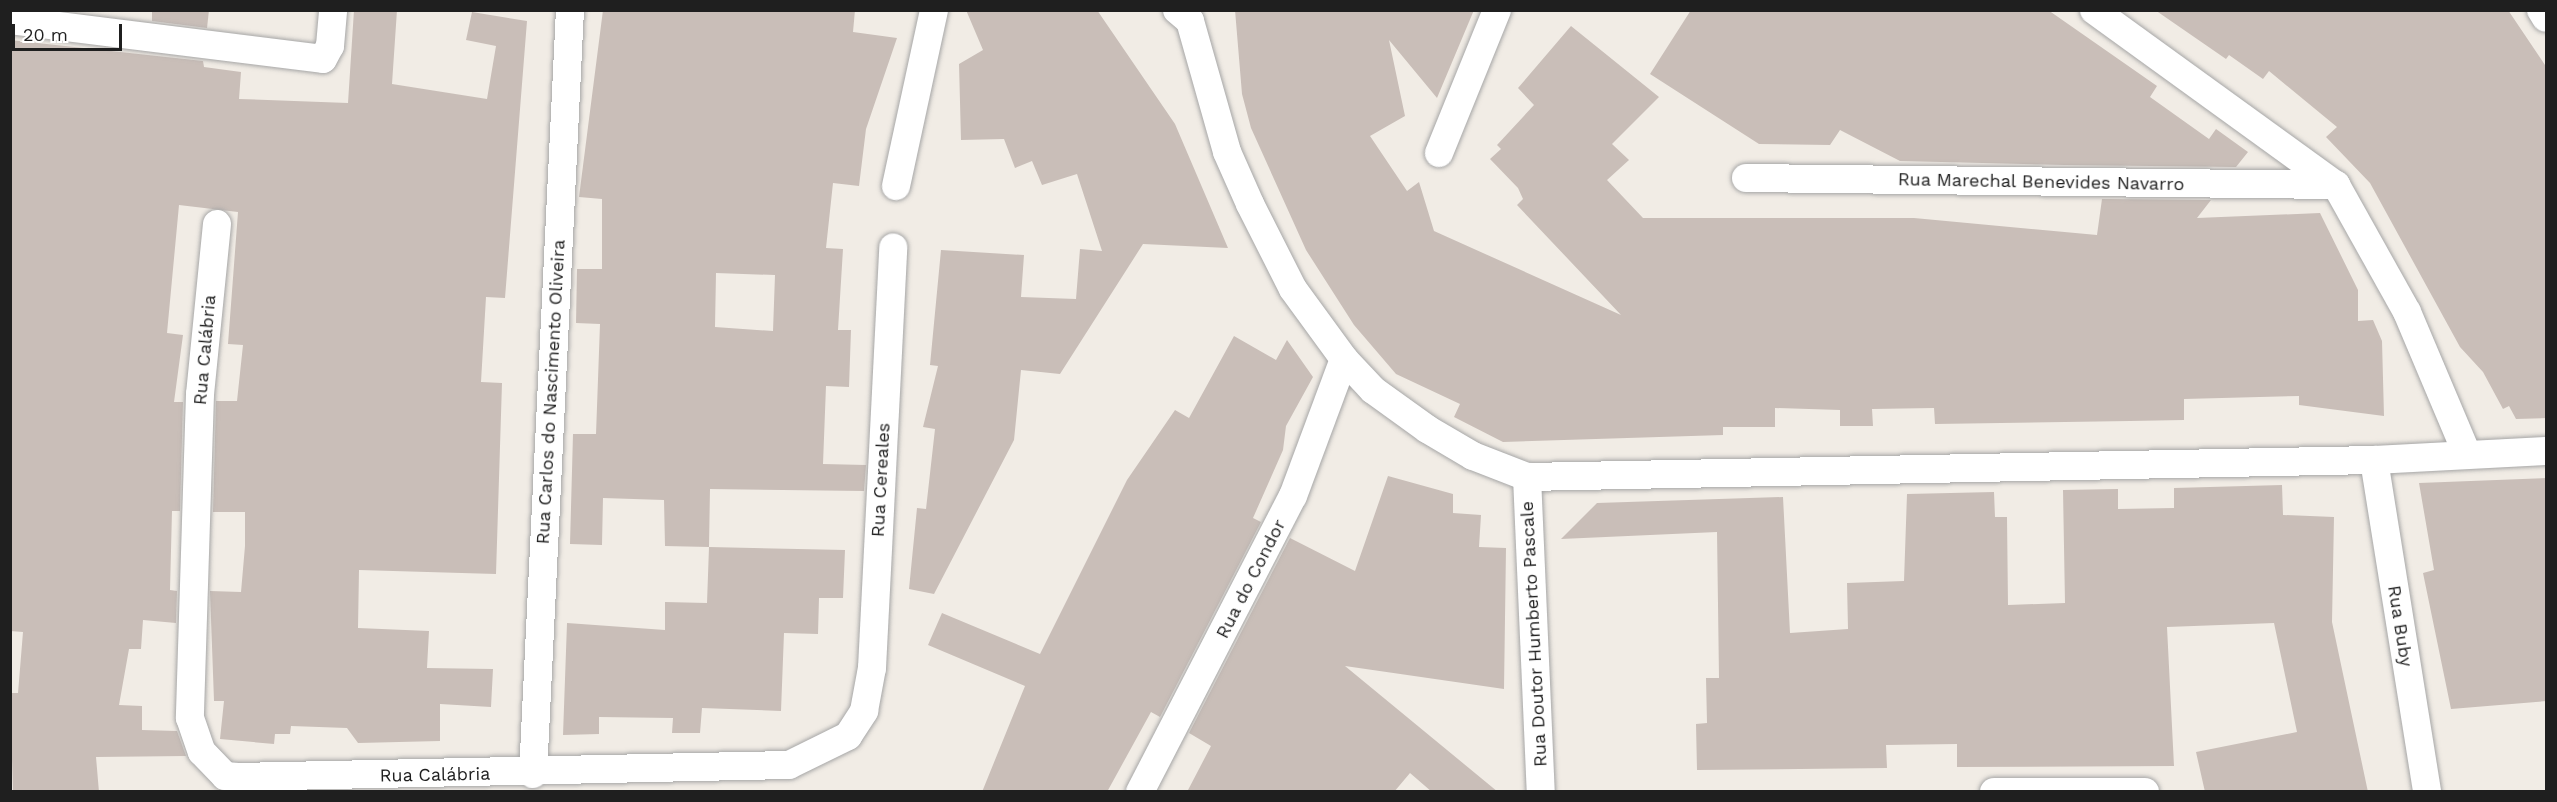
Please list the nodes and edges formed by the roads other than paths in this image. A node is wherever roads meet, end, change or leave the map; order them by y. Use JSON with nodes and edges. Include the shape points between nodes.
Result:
{"nodes":[{"id":1,"x":333,"y":10,"type":"edge"},
{"id":2,"x":570,"y":10,"type":"edge"},
{"id":3,"x":934,"y":10,"type":"edge"},
{"id":4,"x":1497,"y":10,"type":"edge"},
{"id":5,"x":2094,"y":10,"type":"edge"},
{"id":6,"x":2541,"y":10,"type":"edge"},
{"id":7,"x":1186,"y":14,"type":"edge"},
{"id":8,"x":2547,"y":18,"type":"edge"},
{"id":9,"x":69,"y":19,"type":"edge"},
{"id":10,"x":10,"y":20,"type":"edge"},
{"id":11,"x":1439,"y":153,"type":"dead end"},
{"id":12,"x":1746,"y":178,"type":"dead end"},
{"id":13,"x":2336,"y":185,"type":"junction"},
{"id":14,"x":896,"y":186,"type":"dead end"},
{"id":15,"x":217,"y":224,"type":"dead end"},
{"id":16,"x":893,"y":248,"type":"dead end"},
{"id":17,"x":1344,"y":360,"type":"junction"},
{"id":18,"x":2547,"y":451,"type":"edge"},
{"id":19,"x":2467,"y":454,"type":"junction"},
{"id":20,"x":2374,"y":460,"type":"junction"},
{"id":21,"x":1527,"y":477,"type":"junction"},
{"id":22,"x":864,"y":711,"type":"joint"},
{"id":23,"x":533,"y":774,"type":"junction"},
{"id":24,"x":1140,"y":792,"type":"edge"},
{"id":25,"x":1541,"y":792,"type":"edge"},
{"id":26,"x":1994,"y":792,"type":"edge"},
{"id":27,"x":2145,"y":792,"type":"edge"},
{"id":28,"x":2427,"y":792,"type":"edge"}],
"edges":[{"from":1,"to":9,"type":"street","via":[[330,46],[323,59]]},
{"from":2,"to":23,"type":"street","name":"Rua Carlos do Nascimento Oliveira"},
{"from":3,"to":14,"type":"street"},
{"from":4,"to":11,"type":"street"},
{"from":5,"to":13,"type":"street"},
{"from":6,"to":8,"type":"street"},
{"from":7,"to":17,"type":"street","via":[[1227,152],[1250,204],[1293,289]]},
{"from":9,"to":10,"type":"street"},
{"from":12,"to":13,"type":"street","name":"Rua Marechal Benevides Navarro"},
{"from":13,"to":19,"type":"street","via":[[2407,312]]},
{"from":15,"to":23,"type":"street","name":"Rua Calábria","via":[[194,518],[190,718],[202,752],[225,776],[238,777]]},
{"from":16,"to":22,"type":"street","name":"Rua Cereales","via":[[872,668]]},
{"from":17,"to":21,"type":"street","via":[[1373,390],[1427,429],[1473,456]]},
{"from":17,"to":24,"type":"street","name":"Rua do Condor","via":[[1293,496]]},
{"from":18,"to":19,"type":"street"},
{"from":19,"to":20,"type":"street"},
{"from":20,"to":21,"type":"street"},
{"from":20,"to":28,"type":"street","name":"Rua Buby"},
{"from":21,"to":25,"type":"street","name":"Rua Doutor Humberto Pascale"},
{"from":22,"to":23,"type":"street","name":"Rua Calábria","via":[[848,736],[789,765]]},
{"from":26,"to":27,"type":"street"}]}
